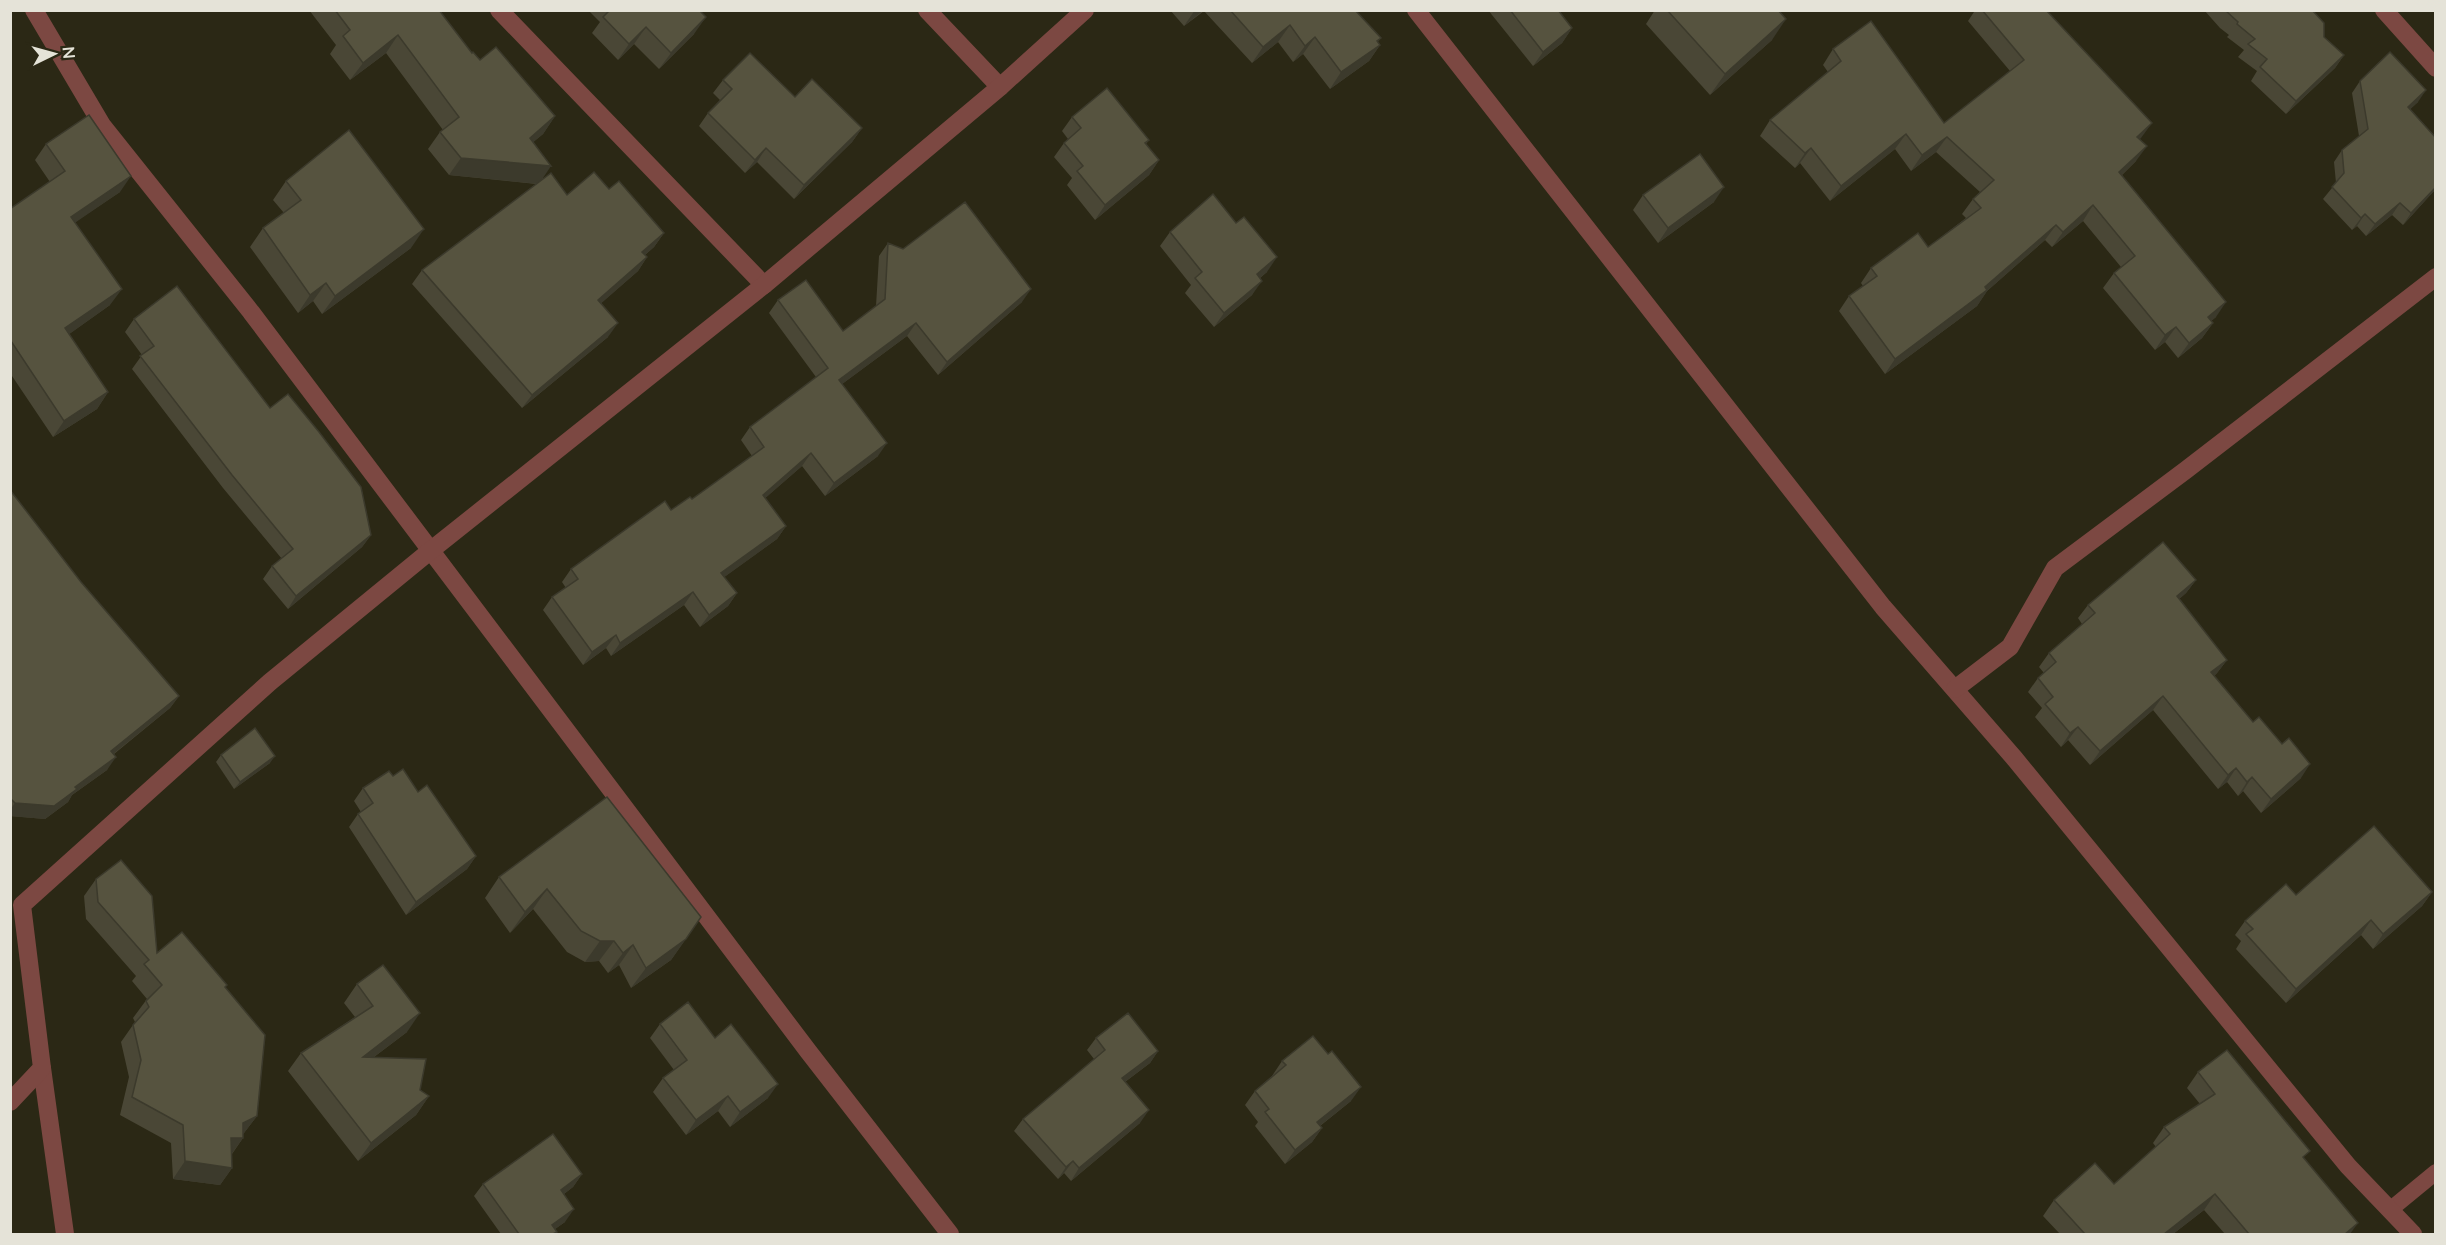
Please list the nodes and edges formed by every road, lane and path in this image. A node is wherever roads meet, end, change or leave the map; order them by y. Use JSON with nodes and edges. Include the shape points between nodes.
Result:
{"nodes":[{"id":1,"x":34,"y":10,"type":"edge"},
{"id":2,"x":499,"y":10,"type":"edge"},
{"id":3,"x":927,"y":10,"type":"edge"},
{"id":4,"x":1085,"y":10,"type":"edge"},
{"id":5,"x":1416,"y":10,"type":"edge"},
{"id":6,"x":2384,"y":10,"type":"edge"},
{"id":7,"x":2436,"y":68,"type":"edge"},
{"id":8,"x":1000,"y":87,"type":"junction"},
{"id":9,"x":2436,"y":277,"type":"edge"},
{"id":10,"x":764,"y":285,"type":"junction"},
{"id":11,"x":429,"y":551,"type":"junction"},
{"id":12,"x":1954,"y":689,"type":"junction"},
{"id":13,"x":16,"y":897,"type":"edge"},
{"id":14,"x":42,"y":1068,"type":"junction"},
{"id":15,"x":10,"y":1102,"type":"edge"},
{"id":16,"x":2436,"y":1172,"type":"edge"},
{"id":17,"x":2391,"y":1209,"type":"junction"},
{"id":18,"x":65,"y":1234,"type":"edge"},
{"id":19,"x":950,"y":1234,"type":"edge"},
{"id":20,"x":2413,"y":1234,"type":"edge"}],
"edges":[{"from":1,"to":11,"type":"street","via":[[102,126],[250,312]]},
{"from":2,"to":10,"type":"street"},
{"from":3,"to":8,"type":"street"},
{"from":4,"to":8,"type":"street"},
{"from":5,"to":12,"type":"street","via":[[1883,607]]},
{"from":6,"to":7,"type":"street"},
{"from":8,"to":10,"type":"street"},
{"from":9,"to":12,"type":"street","via":[[2055,568],[2010,647]]},
{"from":10,"to":11,"type":"street"},
{"from":11,"to":13,"type":"street"},
{"from":11,"to":19,"type":"street"},
{"from":12,"to":17,"type":"street","via":[[2348,1166]]},
{"from":13,"to":14,"type":"street"},
{"from":14,"to":15,"type":"street"},
{"from":14,"to":18,"type":"street"},
{"from":16,"to":17,"type":"lane"},
{"from":17,"to":20,"type":"street"}]}
